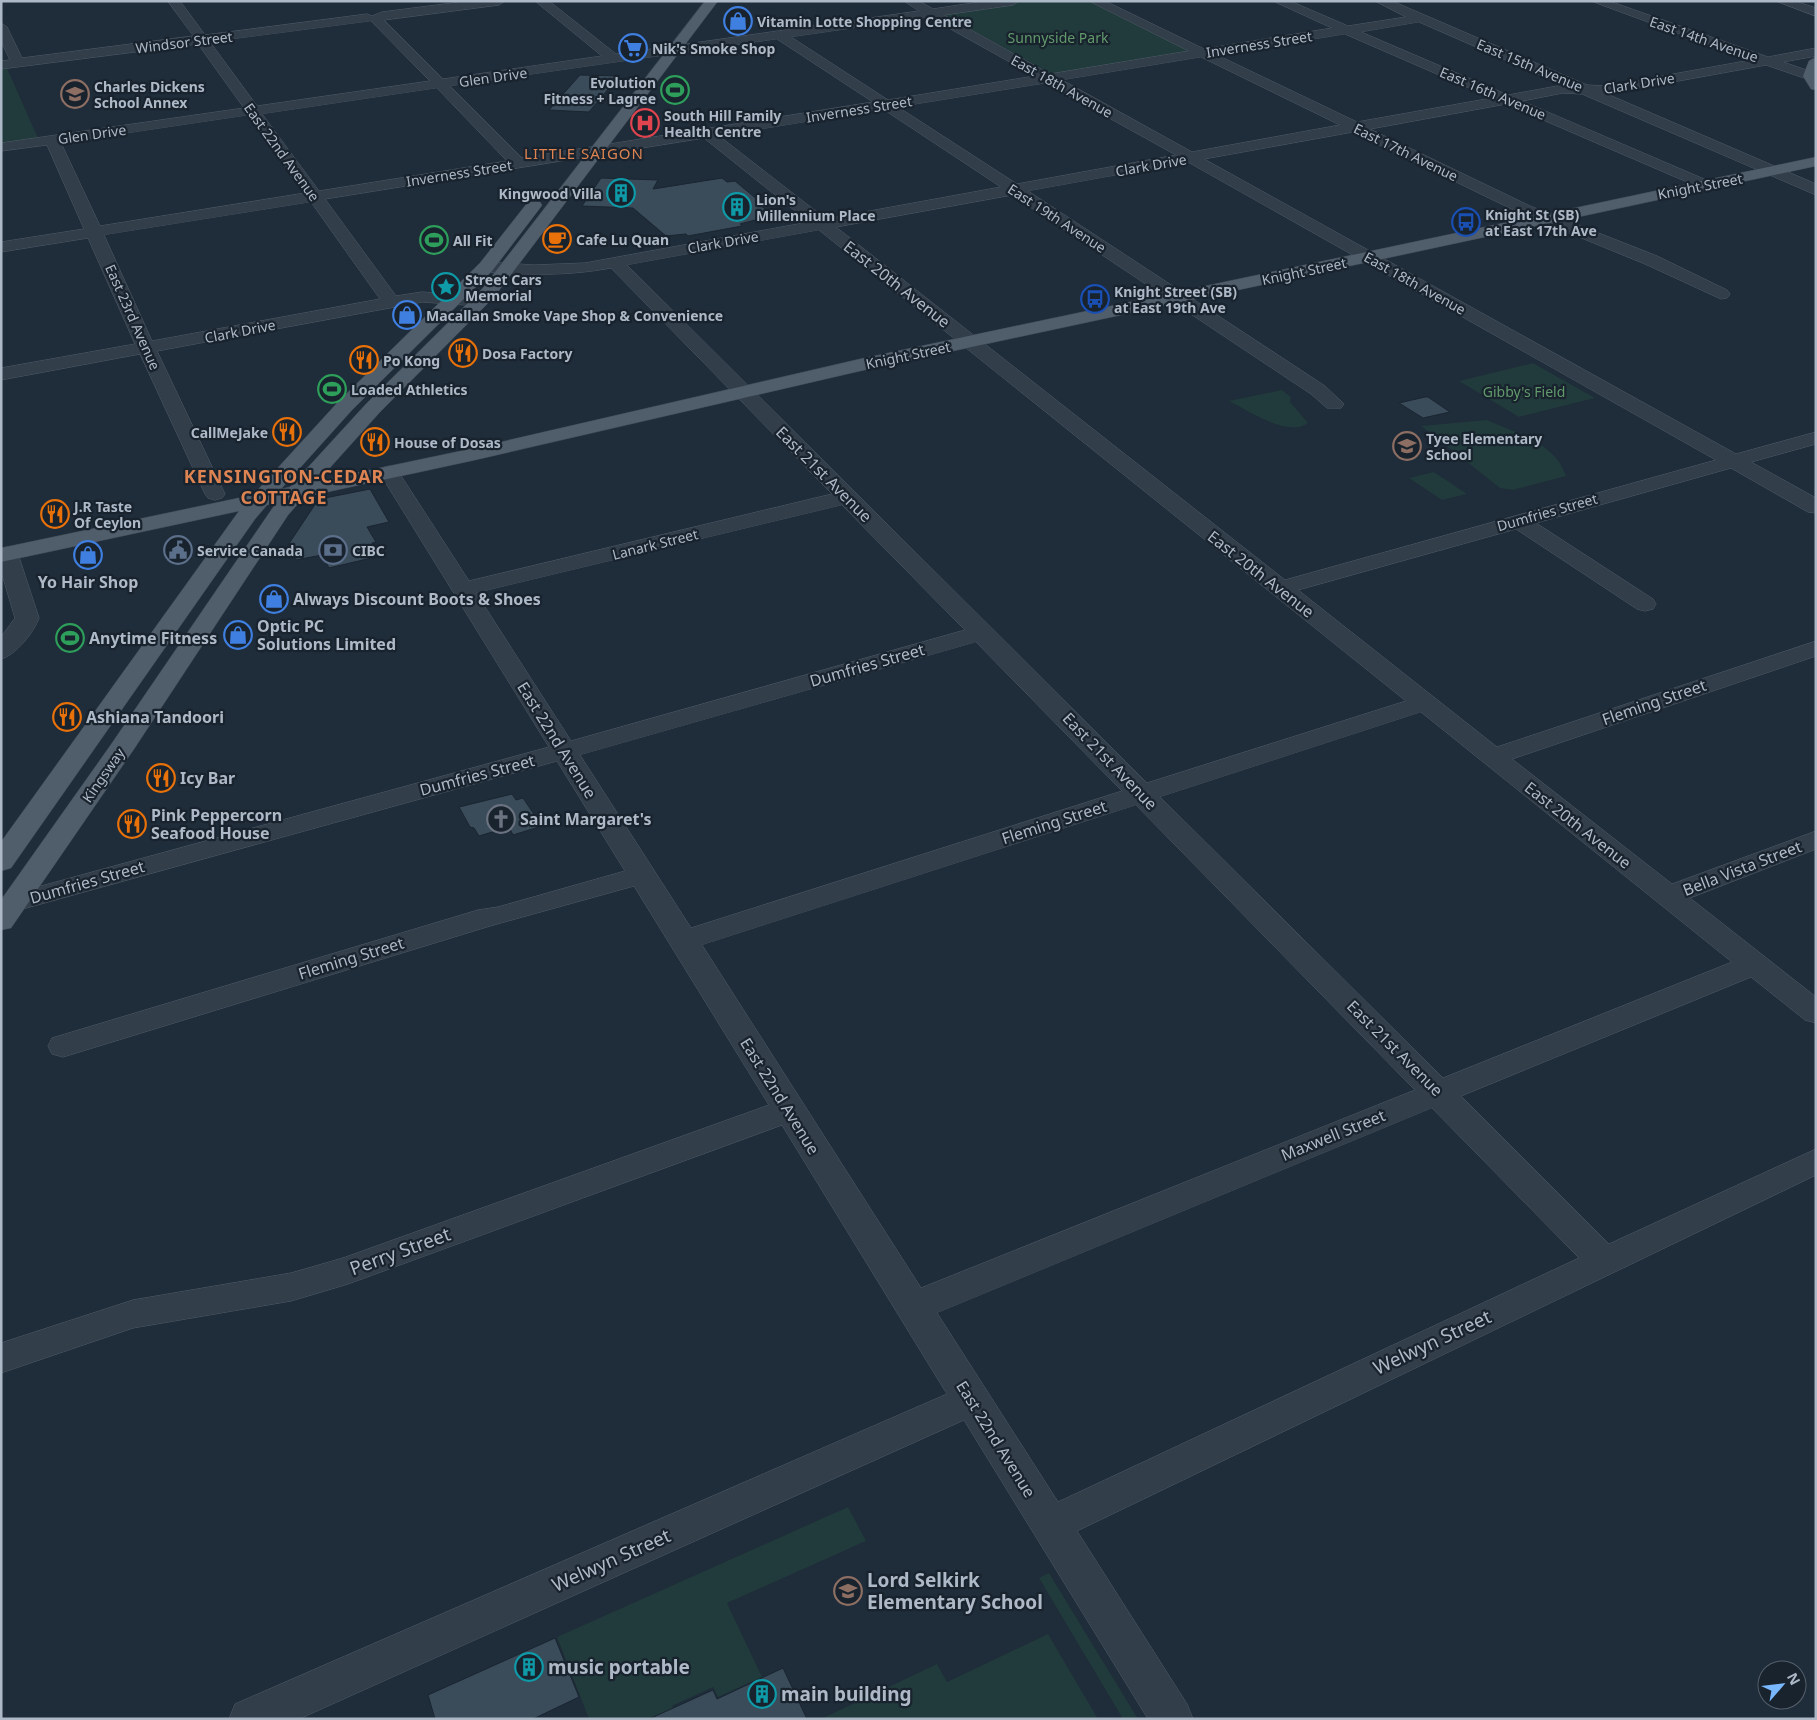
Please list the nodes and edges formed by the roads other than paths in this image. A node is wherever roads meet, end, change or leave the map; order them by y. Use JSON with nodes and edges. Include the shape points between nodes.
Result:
{"nodes":[{"id":1,"x":174,"y":1,"type":"edge"},
{"id":2,"x":499,"y":1,"type":"edge"},
{"id":3,"x":541,"y":1,"type":"edge"},
{"id":4,"x":712,"y":1,"type":"edge"},
{"id":5,"x":910,"y":1,"type":"edge"},
{"id":6,"x":1013,"y":1,"type":"edge"},
{"id":7,"x":1095,"y":1,"type":"edge"},
{"id":8,"x":1279,"y":1,"type":"edge"},
{"id":9,"x":1381,"y":1,"type":"edge"},
{"id":10,"x":1597,"y":1,"type":"edge"},
{"id":11,"x":1782,"y":1,"type":"edge"},
{"id":12,"x":1816,"y":12,"type":"edge"},
{"id":13,"x":931,"y":13,"type":"junction"},
{"id":14,"x":373,"y":15,"type":"junction"},
{"id":15,"x":1421,"y":18,"type":"junction"},
{"id":16,"x":1,"y":27,"type":"edge"},
{"id":17,"x":1347,"y":30,"type":"junction"},
{"id":18,"x":780,"y":35,"type":"junction"},
{"id":19,"x":202,"y":40,"type":"junction"},
{"id":20,"x":663,"y":40,"type":"dead end"},
{"id":21,"x":676,"y":50,"type":"junction"},
{"id":22,"x":1816,"y":52,"type":"edge"},
{"id":23,"x":1203,"y":53,"type":"junction"},
{"id":24,"x":652,"y":54,"type":"junction"},
{"id":25,"x":614,"y":59,"type":"junction"},
{"id":26,"x":1765,"y":60,"type":"junction"},
{"id":27,"x":1816,"y":61,"type":"edge"},
{"id":28,"x":18,"y":63,"type":"junction"},
{"id":29,"x":1,"y":65,"type":"edge"},
{"id":30,"x":636,"y":73,"type":"dead end"},
{"id":31,"x":1048,"y":78,"type":"junction"},
{"id":32,"x":1813,"y":81,"type":"edge"},
{"id":33,"x":441,"y":84,"type":"junction"},
{"id":34,"x":1585,"y":89,"type":"junction"},
{"id":35,"x":1506,"y":99,"type":"junction"},
{"id":36,"x":884,"y":105,"type":"junction"},
{"id":37,"x":252,"y":110,"type":"junction"},
{"id":38,"x":1355,"y":127,"type":"junction"},
{"id":39,"x":707,"y":133,"type":"junction"},
{"id":40,"x":586,"y":137,"type":"dead end"},
{"id":41,"x":52,"y":140,"type":"junction"},
{"id":42,"x":1,"y":147,"type":"edge"},
{"id":43,"x":1816,"y":148,"type":"edge"},
{"id":44,"x":598,"y":151,"type":"junction"},
{"id":45,"x":572,"y":155,"type":"junction"},
{"id":46,"x":1191,"y":157,"type":"junction"},
{"id":47,"x":1816,"y":161,"type":"edge"},
{"id":48,"x":519,"y":164,"type":"junction"},
{"id":49,"x":1766,"y":168,"type":"junction"},
{"id":50,"x":561,"y":169,"type":"dead end"},
{"id":51,"x":1699,"y":182,"type":"junction"},
{"id":52,"x":1013,"y":189,"type":"junction"},
{"id":53,"x":1816,"y":190,"type":"edge"},
{"id":54,"x":543,"y":193,"type":"dead end"},
{"id":55,"x":314,"y":196,"type":"junction"},
{"id":56,"x":1539,"y":215,"type":"junction"},
{"id":57,"x":822,"y":224,"type":"junction"},
{"id":58,"x":95,"y":232,"type":"junction"},
{"id":59,"x":1,"y":247,"type":"edge"},
{"id":60,"x":1363,"y":254,"type":"junction"},
{"id":61,"x":614,"y":262,"type":"junction"},
{"id":62,"x":486,"y":267,"type":"junction"},
{"id":63,"x":509,"y":268,"type":"junction"},
{"id":64,"x":1174,"y":294,"type":"junction"},
{"id":65,"x":1721,"y":294,"type":"dead end"},
{"id":66,"x":456,"y":299,"type":"junction"},
{"id":67,"x":480,"y":301,"type":"junction"},
{"id":68,"x":392,"y":303,"type":"junction"},
{"id":69,"x":965,"y":338,"type":"junction"},
{"id":70,"x":146,"y":348,"type":"junction"},
{"id":71,"x":1,"y":374,"type":"edge"},
{"id":72,"x":738,"y":386,"type":"junction"},
{"id":73,"x":1334,"y":404,"type":"dead end"},
{"id":74,"x":1816,"y":438,"type":"edge"},
{"id":75,"x":1733,"y":461,"type":"junction"},
{"id":76,"x":389,"y":472,"type":"junction"},
{"id":77,"x":295,"y":482,"type":"junction"},
{"id":78,"x":216,"y":494,"type":"junction"},
{"id":79,"x":846,"y":497,"type":"junction"},
{"id":80,"x":259,"y":500,"type":"junction"},
{"id":81,"x":1816,"y":507,"type":"edge"},
{"id":82,"x":1518,"y":521,"type":"junction"},
{"id":83,"x":3,"y":549,"type":"edge"},
{"id":84,"x":1280,"y":588,"type":"junction"},
{"id":85,"x":463,"y":590,"type":"junction"},
{"id":86,"x":1645,"y":604,"type":"dead end"},
{"id":87,"x":982,"y":633,"type":"junction"},
{"id":88,"x":1816,"y":648,"type":"edge"},
{"id":89,"x":1,"y":652,"type":"edge"},
{"id":90,"x":1424,"y":703,"type":"junction"},
{"id":91,"x":564,"y":750,"type":"junction"},
{"id":92,"x":1492,"y":757,"type":"junction"},
{"id":93,"x":1142,"y":794,"type":"junction"},
{"id":94,"x":1816,"y":839,"type":"edge"},
{"id":95,"x":1,"y":862,"type":"edge"},
{"id":96,"x":642,"y":875,"type":"junction"},
{"id":97,"x":1668,"y":896,"type":"junction"},
{"id":98,"x":6,"y":910,"type":"edge"},
{"id":99,"x":683,"y":941,"type":"junction"},
{"id":100,"x":1754,"y":964,"type":"junction"},
{"id":101,"x":1816,"y":1013,"type":"edge"},
{"id":102,"x":63,"y":1046,"type":"dead end"},
{"id":103,"x":1439,"y":1092,"type":"junction"},
{"id":104,"x":789,"y":1110,"type":"junction"},
{"id":105,"x":1816,"y":1161,"type":"edge"},
{"id":106,"x":1604,"y":1261,"type":"junction"},
{"id":107,"x":913,"y":1307,"type":"junction"},
{"id":108,"x":1,"y":1358,"type":"edge"},
{"id":109,"x":971,"y":1400,"type":"junction"},
{"id":110,"x":1050,"y":1525,"type":"junction"},
{"id":111,"x":250,"y":1719,"type":"edge"},
{"id":112,"x":1172,"y":1719,"type":"edge"}],
"edges":[{"from":1,"to":19,"type":"street","name":"East 22nd Avenue"},
{"from":2,"to":14,"type":"street","name":"Windsor Street"},
{"from":3,"to":25,"type":"street"},
{"from":4,"to":21,"type":"main road","name":"Kingsway"},
{"from":5,"to":13,"type":"street","name":"East 18th Avenue"},
{"from":6,"to":13,"type":"street","name":"Glen Drive"},
{"from":7,"to":23,"type":"street","name":"East 17th Avenue"},
{"from":8,"to":17,"type":"street","name":"East 16th Avenue"},
{"from":9,"to":15,"type":"street","name":"East 15th Avenue"},
{"from":10,"to":26,"type":"street","name":"East 14th Avenue"},
{"from":11,"to":12,"type":"street"},
{"from":13,"to":18,"type":"street","name":"Glen Drive"},
{"from":13,"to":31,"type":"street","name":"East 18th Avenue"},
{"from":14,"to":19,"type":"street","name":"Windsor Street"},
{"from":14,"to":33,"type":"street"},
{"from":15,"to":17,"type":"street","name":"Inverness Street"},
{"from":15,"to":34,"type":"street","name":"East 15th Avenue"},
{"from":16,"to":28,"type":"street"},
{"from":17,"to":23,"type":"street","name":"Inverness Street"},
{"from":17,"to":35,"type":"street","name":"East 16th Avenue"},
{"from":18,"to":21,"type":"street","name":"Glen Drive"},
{"from":18,"to":36,"type":"street","name":"East 19th Avenue"},
{"from":19,"to":28,"type":"street","name":"Windsor Street"},
{"from":19,"to":37,"type":"street","name":"East 22nd Avenue"},
{"from":20,"to":24,"type":"main road"},
{"from":21,"to":24,"type":"street","name":"Glen Drive"},
{"from":21,"to":44,"type":"main road","name":"Kingsway"},
{"from":22,"to":26,"type":"street","name":"Clark Drive"},
{"from":23,"to":31,"type":"street","name":"Inverness Street"},
{"from":23,"to":38,"type":"street","name":"East 17th Avenue"},
{"from":24,"to":25,"type":"street","name":"Glen Drive"},
{"from":24,"to":30,"type":"main road"},
{"from":25,"to":33,"type":"street","name":"Glen Drive"},
{"from":26,"to":32,"type":"street","name":"East 14th Avenue"},
{"from":26,"to":34,"type":"street","name":"Clark Drive","via":[[1607,90]]},
{"from":27,"to":32,"type":"main road"},
{"from":28,"to":29,"type":"street","name":"Windsor Street"},
{"from":31,"to":36,"type":"street","name":"Inverness Street"},
{"from":31,"to":46,"type":"street","name":"East 18th Avenue"},
{"from":33,"to":37,"type":"street","name":"Glen Drive"},
{"from":33,"to":48,"type":"street"},
{"from":34,"to":35,"type":"street","name":"Clark Drive","via":[[1563,88]]},
{"from":34,"to":49,"type":"street","name":"East 15th Avenue"},
{"from":35,"to":38,"type":"street","name":"Clark Drive"},
{"from":35,"to":51,"type":"street","name":"East 16th Avenue"},
{"from":36,"to":39,"type":"street","name":"Inverness Street"},
{"from":36,"to":52,"type":"street","name":"East 19th Avenue"},
{"from":37,"to":41,"type":"street","name":"Glen Drive"},
{"from":37,"to":55,"type":"street","name":"East 22nd Avenue"},
{"from":38,"to":46,"type":"street","name":"Clark Drive"},
{"from":38,"to":56,"type":"street","name":"East 17th Avenue"},
{"from":39,"to":44,"type":"street","name":"Inverness Street"},
{"from":39,"to":57,"type":"street","name":"East 20th Avenue"},
{"from":40,"to":45,"type":"main road"},
{"from":41,"to":42,"type":"street","name":"Glen Drive"},
{"from":41,"to":58,"type":"street","name":"East 23rd Avenue"},
{"from":43,"to":49,"type":"main road","name":"Knight Street"},
{"from":44,"to":45,"type":"street","name":"Inverness Street"},
{"from":44,"to":63,"type":"main road","name":"Kingsway"},
{"from":45,"to":48,"type":"street","name":"Inverness Street"},
{"from":45,"to":50,"type":"main road"},
{"from":46,"to":52,"type":"street","name":"Clark Drive"},
{"from":46,"to":60,"type":"street","name":"East 18th Avenue"},
{"from":47,"to":49,"type":"main road","name":"Knight Street"},
{"from":48,"to":55,"type":"street","name":"Inverness Street"},
{"from":49,"to":51,"type":"main road","name":"Knight Street"},
{"from":49,"to":53,"type":"street","name":"East 15th Avenue"},
{"from":51,"to":56,"type":"main road","name":"Knight Street"},
{"from":52,"to":57,"type":"street","name":"Clark Drive"},
{"from":52,"to":64,"type":"street","name":"East 19th Avenue"},
{"from":54,"to":62,"type":"main road","name":"Kingsway"},
{"from":55,"to":58,"type":"street","name":"Inverness Street"},
{"from":55,"to":68,"type":"street","name":"East 22nd Avenue"},
{"from":56,"to":60,"type":"main road","name":"Knight Street"},
{"from":56,"to":65,"type":"street","name":"East 17th Avenue","via":[[1651,260]]},
{"from":57,"to":61,"type":"street","name":"Clark Drive"},
{"from":57,"to":69,"type":"street","name":"East 20th Avenue"},
{"from":58,"to":59,"type":"street","name":"Inverness Street"},
{"from":58,"to":70,"type":"street","name":"East 23rd Avenue"},
{"from":60,"to":64,"type":"main road","name":"Knight Street"},
{"from":60,"to":75,"type":"street","name":"East 18th Avenue"},
{"from":61,"to":63,"type":"street","name":"Clark Drive","via":[[565,270]]},
{"from":61,"to":72,"type":"street","name":"East 21st Avenue"},
{"from":62,"to":63,"type":"street","name":"Clark Drive"},
{"from":62,"to":66,"type":"main road","name":"Kingsway"},
{"from":63,"to":67,"type":"main road","name":"Kingsway"},
{"from":64,"to":69,"type":"main road","name":"Knight Street"},
{"from":64,"to":73,"type":"street","name":"East 19th Avenue"},
{"from":66,"to":67,"type":"street","name":"Clark Drive"},
{"from":66,"to":68,"type":"street","name":"Clark Drive","via":[[427,297]]},
{"from":66,"to":77,"type":"main road","name":"Kingsway","via":[[345,406]]},
{"from":67,"to":77,"type":"main road","name":"Kingsway"},
{"from":68,"to":70,"type":"street","name":"Clark Drive"},
{"from":69,"to":72,"type":"main road","name":"Knight Street"},
{"from":69,"to":84,"type":"street","name":"East 20th Avenue"},
{"from":70,"to":71,"type":"street","name":"Clark Drive"},
{"from":70,"to":78,"type":"street","name":"East 23rd Avenue"},
{"from":72,"to":76,"type":"main road","name":"Knight Street"},
{"from":72,"to":77,"type":"main road","name":"Knight Street"},
{"from":72,"to":79,"type":"street","name":"East 21st Avenue"},
{"from":74,"to":75,"type":"street","name":"Dumfries Street"},
{"from":75,"to":81,"type":"street","name":"East 18th Avenue"},
{"from":75,"to":82,"type":"street","name":"Dumfries Street"},
{"from":76,"to":77,"type":"main road","name":"Knight Street"},
{"from":76,"to":85,"type":"street","name":"East 22nd Avenue"},
{"from":77,"to":78,"type":"main road","name":"Knight Street"},
{"from":77,"to":80,"type":"main road","name":"Knight Street"},
{"from":77,"to":98,"type":"main road","name":"Kingsway","via":[[280,511],[121,749]]},
{"from":78,"to":83,"type":"main road","name":"Knight Street"},
{"from":79,"to":85,"type":"street","name":"Lanark Street"},
{"from":79,"to":87,"type":"street","name":"East 21st Avenue"},
{"from":80,"to":83,"type":"main road","name":"Knight Street"},
{"from":80,"to":95,"type":"main road","name":"Kingsway"},
{"from":82,"to":84,"type":"street","name":"Dumfries Street"},
{"from":82,"to":86,"type":"street"},
{"from":83,"to":89,"type":"street","via":[[27,618]]},
{"from":84,"to":90,"type":"street","name":"East 20th Avenue"},
{"from":85,"to":91,"type":"street","name":"East 22nd Avenue"},
{"from":87,"to":91,"type":"street","name":"Dumfries Street"},
{"from":87,"to":93,"type":"street","name":"East 21st Avenue"},
{"from":88,"to":92,"type":"street","name":"Fleming Street"},
{"from":90,"to":92,"type":"street","name":"East 20th Avenue"},
{"from":90,"to":93,"type":"street","name":"Fleming Street"},
{"from":91,"to":96,"type":"street","name":"East 22nd Avenue"},
{"from":91,"to":98,"type":"street","name":"Dumfries Street"},
{"from":92,"to":97,"type":"street","name":"East 20th Avenue"},
{"from":93,"to":99,"type":"street","name":"Fleming Street"},
{"from":93,"to":103,"type":"street","name":"East 21st Avenue"},
{"from":94,"to":97,"type":"street","name":"Bella Vista Street"},
{"from":96,"to":99,"type":"street","name":"East 22nd Avenue"},
{"from":96,"to":102,"type":"street","name":"Fleming Street","via":[[499,916],[488,916]]},
{"from":97,"to":100,"type":"street","name":"East 20th Avenue"},
{"from":99,"to":104,"type":"street","name":"East 22nd Avenue"},
{"from":100,"to":101,"type":"street","name":"East 20th Avenue"},
{"from":100,"to":103,"type":"street","name":"Maxwell Street"},
{"from":103,"to":106,"type":"street","name":"East 21st Avenue"},
{"from":103,"to":107,"type":"street","name":"Maxwell Street"},
{"from":104,"to":107,"type":"street","name":"East 22nd Avenue"},
{"from":104,"to":108,"type":"street","name":"Perry Street","via":[[348,1270],[291,1287],[133,1314]]},
{"from":105,"to":106,"type":"street","name":"Welwyn Street"},
{"from":106,"to":110,"type":"street","name":"Welwyn Street"},
{"from":107,"to":109,"type":"street","name":"East 22nd Avenue"},
{"from":109,"to":110,"type":"street","name":"East 22nd Avenue"},
{"from":109,"to":111,"type":"street","name":"Welwyn Street"},
{"from":110,"to":112,"type":"street","name":"East 22nd Avenue"}]}
